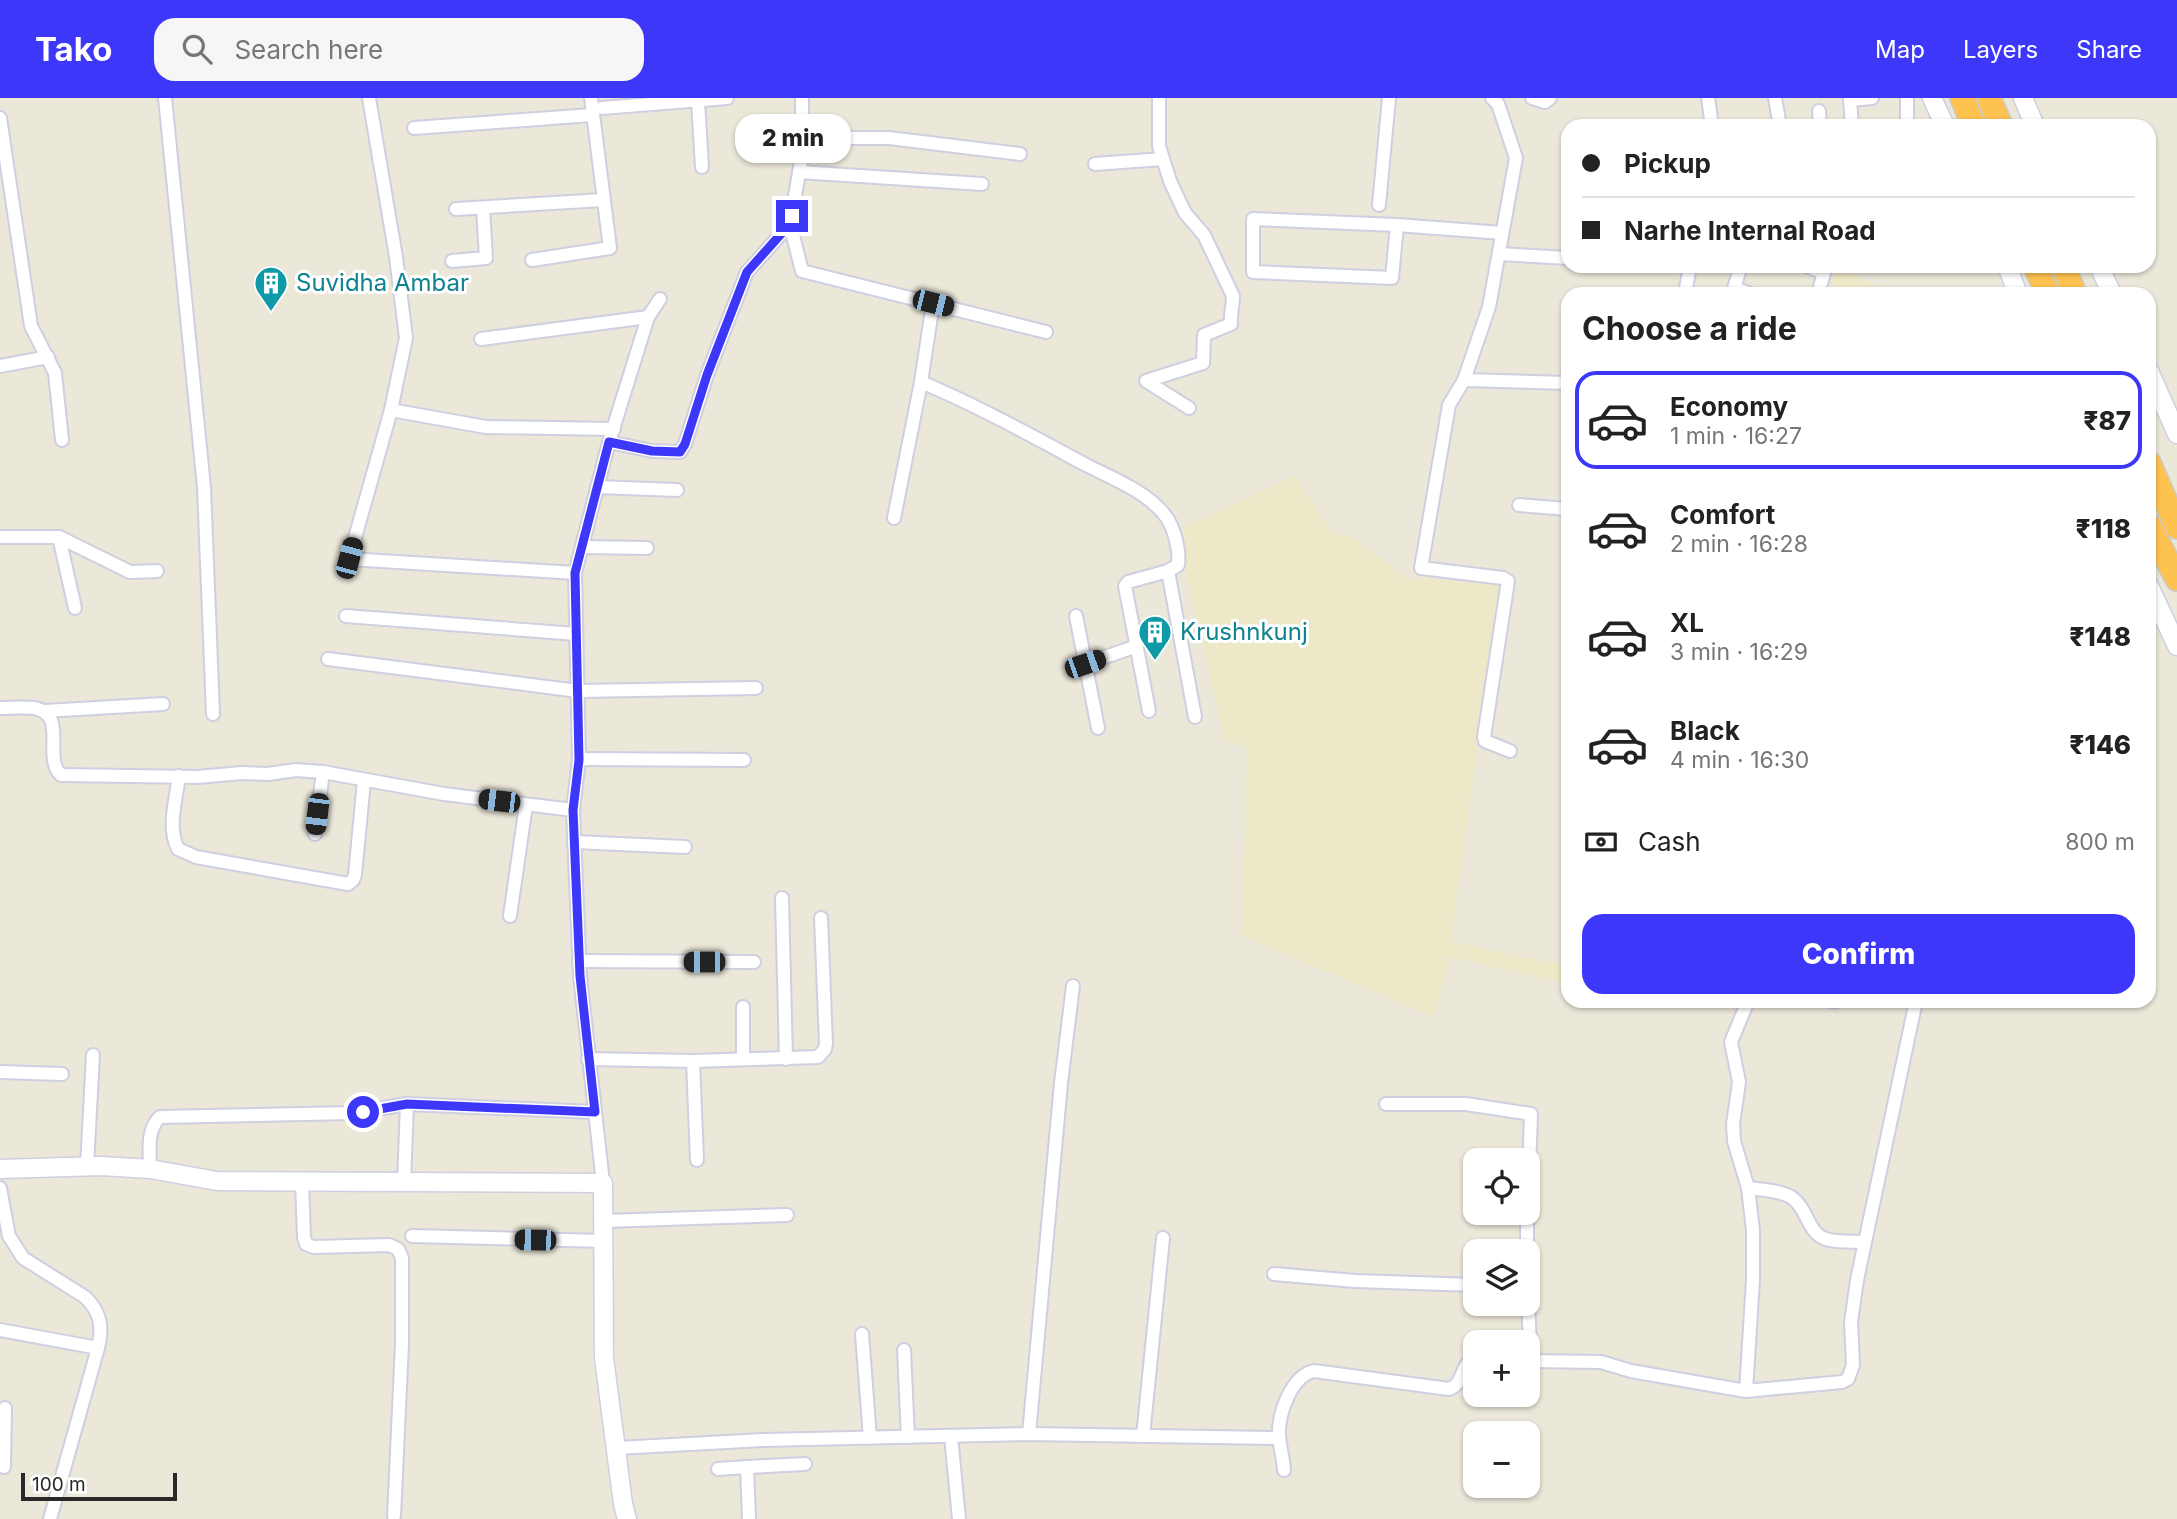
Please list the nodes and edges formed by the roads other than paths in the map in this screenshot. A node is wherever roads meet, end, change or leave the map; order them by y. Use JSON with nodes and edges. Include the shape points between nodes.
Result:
{"nodes":[{"id":1,"x":165,"y":98,"type":"edge"},
{"id":2,"x":369,"y":98,"type":"edge"},
{"id":3,"x":591,"y":98,"type":"edge"},
{"id":4,"x":724,"y":98,"type":"edge"},
{"id":5,"x":803,"y":98,"type":"edge"},
{"id":6,"x":1158,"y":98,"type":"edge"},
{"id":7,"x":1389,"y":98,"type":"edge"},
{"id":8,"x":1492,"y":98,"type":"edge"},
{"id":9,"x":1532,"y":98,"type":"edge"},
{"id":10,"x":1550,"y":98,"type":"edge"},
{"id":11,"x":1708,"y":98,"type":"edge"},
{"id":12,"x":1773,"y":98,"type":"edge"},
{"id":13,"x":1872,"y":98,"type":"edge"},
{"id":14,"x":1908,"y":98,"type":"edge"},
{"id":15,"x":1932,"y":98,"type":"edge"},
{"id":16,"x":1962,"y":98,"type":"edge"},
{"id":17,"x":1989,"y":98,"type":"edge"},
{"id":18,"x":2023,"y":98,"type":"edge"},
{"id":19,"x":1850,"y":99,"type":"edge"},
{"id":20,"x":656,"y":101,"type":"edge"},
{"id":21,"x":698,"y":101,"type":"junction"},
{"id":22,"x":1819,"y":111,"type":"dead end"},
{"id":23,"x":597,"y":112,"type":"junction"},
{"id":24,"x":1711,"y":119,"type":"edge"},
{"id":25,"x":1776,"y":119,"type":"edge"},
{"id":26,"x":1820,"y":119,"type":"edge"},
{"id":27,"x":1851,"y":119,"type":"edge"},
{"id":28,"x":1907,"y":119,"type":"edge"},
{"id":29,"x":1942,"y":119,"type":"edge"},
{"id":30,"x":1971,"y":119,"type":"edge"},
{"id":31,"x":1998,"y":119,"type":"edge"},
{"id":32,"x":2032,"y":119,"type":"edge"},
{"id":33,"x":1,"y":126,"type":"edge"},
{"id":34,"x":414,"y":128,"type":"dead end"},
{"id":35,"x":802,"y":138,"type":"junction"},
{"id":36,"x":1020,"y":154,"type":"dead end"},
{"id":37,"x":1163,"y":159,"type":"junction"},
{"id":38,"x":1095,"y":164,"type":"dead end"},
{"id":39,"x":702,"y":167,"type":"dead end"},
{"id":40,"x":799,"y":172,"type":"junction"},
{"id":41,"x":982,"y":184,"type":"dead end"},
{"id":42,"x":603,"y":200,"type":"junction"},
{"id":43,"x":1379,"y":205,"type":"dead end"},
{"id":44,"x":483,"y":208,"type":"junction"},
{"id":45,"x":456,"y":209,"type":"dead end"},
{"id":46,"x":15,"y":219,"type":"junction"},
{"id":47,"x":0,"y":222,"type":"edge"},
{"id":48,"x":790,"y":224,"type":"junction"},
{"id":49,"x":1396,"y":225,"type":"junction"},
{"id":50,"x":1502,"y":233,"type":"junction"},
{"id":51,"x":1499,"y":254,"type":"junction"},
{"id":52,"x":1561,"y":258,"type":"edge"},
{"id":53,"x":531,"y":260,"type":"dead end"},
{"id":54,"x":452,"y":261,"type":"dead end"},
{"id":55,"x":660,"y":299,"type":"dead end"},
{"id":56,"x":933,"y":303,"type":"junction"},
{"id":57,"x":648,"y":317,"type":"junction"},
{"id":58,"x":1046,"y":332,"type":"dead end"},
{"id":59,"x":481,"y":339,"type":"dead end"},
{"id":60,"x":48,"y":358,"type":"junction"},
{"id":61,"x":0,"y":366,"type":"edge"},
{"id":62,"x":1464,"y":380,"type":"junction"},
{"id":63,"x":921,"y":382,"type":"junction"},
{"id":64,"x":1561,"y":383,"type":"edge"},
{"id":65,"x":2156,"y":387,"type":"edge"},
{"id":66,"x":1189,"y":408,"type":"dead end"},
{"id":67,"x":391,"y":410,"type":"junction"},
{"id":68,"x":614,"y":429,"type":"junction"},
{"id":69,"x":2177,"y":434,"type":"edge"},
{"id":70,"x":62,"y":440,"type":"dead end"},
{"id":71,"x":609,"y":442,"type":"junction"},
{"id":72,"x":2156,"y":479,"type":"edge"},
{"id":73,"x":597,"y":487,"type":"junction"},
{"id":74,"x":677,"y":490,"type":"dead end"},
{"id":75,"x":1519,"y":505,"type":"dead end"},
{"id":76,"x":1561,"y":508,"type":"edge"},
{"id":77,"x":894,"y":519,"type":"dead end"},
{"id":78,"x":2177,"y":527,"type":"edge"},
{"id":79,"x":0,"y":537,"type":"edge"},
{"id":80,"x":59,"y":537,"type":"junction"},
{"id":81,"x":2156,"y":538,"type":"edge"},
{"id":82,"x":582,"y":547,"type":"junction"},
{"id":83,"x":648,"y":548,"type":"dead end"},
{"id":84,"x":157,"y":571,"type":"dead end"},
{"id":85,"x":1168,"y":571,"type":"junction"},
{"id":86,"x":575,"y":573,"type":"junction"},
{"id":87,"x":2177,"y":579,"type":"edge"},
{"id":88,"x":75,"y":608,"type":"dead end"},
{"id":89,"x":346,"y":616,"type":"dead end"},
{"id":90,"x":1076,"y":616,"type":"dead end"},
{"id":91,"x":2156,"y":616,"type":"edge"},
{"id":92,"x":576,"y":634,"type":"junction"},
{"id":93,"x":1137,"y":646,"type":"junction"},
{"id":94,"x":2177,"y":646,"type":"edge"},
{"id":95,"x":328,"y":659,"type":"dead end"},
{"id":96,"x":1085,"y":664,"type":"junction"},
{"id":97,"x":756,"y":688,"type":"dead end"},
{"id":98,"x":578,"y":691,"type":"junction"},
{"id":99,"x":163,"y":704,"type":"dead end"},
{"id":100,"x":0,"y":708,"type":"edge"},
{"id":101,"x":1149,"y":711,"type":"dead end"},
{"id":102,"x":45,"y":712,"type":"junction"},
{"id":103,"x":213,"y":714,"type":"dead end"},
{"id":104,"x":1195,"y":717,"type":"dead end"},
{"id":105,"x":1098,"y":728,"type":"dead end"},
{"id":106,"x":1510,"y":751,"type":"dead end"},
{"id":107,"x":579,"y":760,"type":"junction"},
{"id":108,"x":744,"y":760,"type":"dead end"},
{"id":109,"x":323,"y":772,"type":"junction"},
{"id":110,"x":179,"y":776,"type":"junction"},
{"id":111,"x":364,"y":780,"type":"junction"},
{"id":112,"x":526,"y":805,"type":"junction"},
{"id":113,"x":573,"y":810,"type":"junction"},
{"id":114,"x":315,"y":834,"type":"dead end"},
{"id":115,"x":574,"y":842,"type":"junction"},
{"id":116,"x":685,"y":847,"type":"dead end"},
{"id":117,"x":782,"y":898,"type":"dead end"},
{"id":118,"x":510,"y":916,"type":"dead end"},
{"id":119,"x":821,"y":918,"type":"dead end"},
{"id":120,"x":579,"y":961,"type":"junction"},
{"id":121,"x":754,"y":962,"type":"dead end"},
{"id":122,"x":1073,"y":986,"type":"dead end"},
{"id":123,"x":743,"y":1007,"type":"dead end"},
{"id":124,"x":1745,"y":1008,"type":"edge"},
{"id":125,"x":1915,"y":1008,"type":"edge"},
{"id":126,"x":93,"y":1055,"type":"dead end"},
{"id":127,"x":588,"y":1059,"type":"junction"},
{"id":128,"x":743,"y":1059,"type":"junction"},
{"id":129,"x":786,"y":1059,"type":"junction"},
{"id":130,"x":693,"y":1061,"type":"junction"},
{"id":131,"x":0,"y":1072,"type":"edge"},
{"id":132,"x":62,"y":1074,"type":"dead end"},
{"id":133,"x":407,"y":1104,"type":"junction"},
{"id":134,"x":1387,"y":1104,"type":"dead end"},
{"id":135,"x":595,"y":1112,"type":"junction"},
{"id":136,"x":1530,"y":1148,"type":"edge"},
{"id":137,"x":697,"y":1160,"type":"dead end"},
{"id":138,"x":87,"y":1166,"type":"junction"},
{"id":139,"x":0,"y":1169,"type":"edge"},
{"id":140,"x":150,"y":1169,"type":"junction"},
{"id":141,"x":302,"y":1181,"type":"junction"},
{"id":142,"x":404,"y":1182,"type":"junction"},
{"id":143,"x":603,"y":1183,"type":"junction"},
{"id":144,"x":0,"y":1188,"type":"edge"},
{"id":145,"x":1748,"y":1188,"type":"junction"},
{"id":146,"x":2,"y":1210,"type":"edge"},
{"id":147,"x":787,"y":1215,"type":"dead end"},
{"id":148,"x":603,"y":1221,"type":"junction"},
{"id":149,"x":412,"y":1236,"type":"dead end"},
{"id":150,"x":1163,"y":1238,"type":"dead end"},
{"id":151,"x":603,"y":1241,"type":"junction"},
{"id":152,"x":1865,"y":1242,"type":"junction"},
{"id":153,"x":1274,"y":1274,"type":"dead end"},
{"id":154,"x":1463,"y":1285,"type":"edge"},
{"id":155,"x":0,"y":1330,"type":"edge"},
{"id":156,"x":862,"y":1334,"type":"dead end"},
{"id":157,"x":98,"y":1348,"type":"junction"},
{"id":158,"x":904,"y":1350,"type":"dead end"},
{"id":159,"x":1540,"y":1361,"type":"edge"},
{"id":160,"x":1463,"y":1372,"type":"edge"},
{"id":161,"x":1746,"y":1391,"type":"junction"},
{"id":162,"x":5,"y":1408,"type":"dead end"},
{"id":163,"x":1029,"y":1434,"type":"junction"},
{"id":164,"x":950,"y":1436,"type":"junction"},
{"id":165,"x":1143,"y":1436,"type":"junction"},
{"id":166,"x":908,"y":1437,"type":"junction"},
{"id":167,"x":870,"y":1438,"type":"junction"},
{"id":168,"x":1279,"y":1438,"type":"junction"},
{"id":169,"x":617,"y":1448,"type":"junction"},
{"id":170,"x":805,"y":1464,"type":"dead end"},
{"id":171,"x":4,"y":1467,"type":"dead end"},
{"id":172,"x":747,"y":1467,"type":"junction"},
{"id":173,"x":718,"y":1469,"type":"dead end"},
{"id":174,"x":1284,"y":1469,"type":"dead end"},
{"id":175,"x":394,"y":1516,"type":"dead end"},
{"id":176,"x":50,"y":1519,"type":"edge"},
{"id":177,"x":627,"y":1519,"type":"edge"},
{"id":178,"x":749,"y":1519,"type":"edge"},
{"id":179,"x":959,"y":1519,"type":"edge"}],
"edges":[{"from":1,"to":103,"type":"street","via":[[204,487]]},
{"from":2,"to":67,"type":"street","via":[[406,338]]},
{"from":3,"to":23,"type":"street"},
{"from":4,"to":21,"type":"street"},
{"from":5,"to":35,"type":"street"},
{"from":6,"to":37,"type":"street"},
{"from":7,"to":43,"type":"street"},
{"from":8,"to":50,"type":"street","via":[[1516,158]]},
{"from":9,"to":10,"type":"street","via":[[1545,102]]},
{"from":11,"to":24,"type":"street"},
{"from":12,"to":25,"type":"street"},
{"from":13,"to":19,"type":"street"},
{"from":14,"to":28,"type":"street"},
{"from":15,"to":29,"type":"street"},
{"from":16,"to":30,"type":"highway"},
{"from":17,"to":31,"type":"highway"},
{"from":18,"to":32,"type":"street"},
{"from":19,"to":27,"type":"street"},
{"from":20,"to":21,"type":"street"},
{"from":20,"to":23,"type":"street"},
{"from":21,"to":39,"type":"street"},
{"from":22,"to":26,"type":"street"},
{"from":23,"to":34,"type":"street"},
{"from":23,"to":42,"type":"street"},
{"from":33,"to":46,"type":"street"},
{"from":35,"to":36,"type":"street","via":[[889,138]]},
{"from":35,"to":40,"type":"street"},
{"from":37,"to":38,"type":"street"},
{"from":37,"to":66,"type":"street","via":[[1185,213],[1204,235],[1233,296],[1231,324],[1204,335],[1203,363],[1146,381]]},
{"from":40,"to":41,"type":"street"},
{"from":40,"to":48,"type":"street"},
{"from":42,"to":44,"type":"street"},
{"from":42,"to":53,"type":"street","via":[[610,248]]},
{"from":44,"to":45,"type":"street"},
{"from":44,"to":54,"type":"street","via":[[486,258]]},
{"from":46,"to":47,"type":"street"},
{"from":46,"to":60,"type":"street","via":[[31,326]]},
{"from":48,"to":56,"type":"street","via":[[802,271]]},
{"from":48,"to":71,"type":"street","via":[[747,272],[680,452]]},
{"from":49,"to":49,"type":"street","via":[[1392,278],[1253,272],[1252,219]]},
{"from":49,"to":50,"type":"street"},
{"from":50,"to":51,"type":"street"},
{"from":51,"to":52,"type":"street"},
{"from":51,"to":62,"type":"street","via":[[1489,307]]},
{"from":55,"to":57,"type":"street"},
{"from":56,"to":58,"type":"street"},
{"from":56,"to":63,"type":"street"},
{"from":57,"to":59,"type":"street"},
{"from":57,"to":68,"type":"street"},
{"from":60,"to":61,"type":"street"},
{"from":60,"to":70,"type":"street","via":[[55,373]]},
{"from":62,"to":64,"type":"street"},
{"from":62,"to":106,"type":"street","via":[[1449,405],[1421,568],[1508,581],[1484,737]]},
{"from":63,"to":77,"type":"street"},
{"from":63,"to":85,"type":"street","via":[[1136,491],[1164,514],[1173,532],[1178,565]]},
{"from":65,"to":69,"type":"street"},
{"from":67,"to":68,"type":"street","via":[[486,427]]},
{"from":67,"to":86,"type":"street","via":[[349,558]]},
{"from":68,"to":71,"type":"street"},
{"from":71,"to":73,"type":"street"},
{"from":72,"to":78,"type":"highway"},
{"from":73,"to":74,"type":"street"},
{"from":73,"to":82,"type":"street"},
{"from":75,"to":76,"type":"street"},
{"from":79,"to":80,"type":"street"},
{"from":80,"to":84,"type":"street","via":[[130,572]]},
{"from":80,"to":88,"type":"street"},
{"from":81,"to":87,"type":"highway"},
{"from":82,"to":83,"type":"street"},
{"from":82,"to":86,"type":"street"},
{"from":85,"to":93,"type":"street","via":[[1125,586]]},
{"from":85,"to":104,"type":"street"},
{"from":86,"to":92,"type":"street"},
{"from":89,"to":92,"type":"street"},
{"from":90,"to":96,"type":"street"},
{"from":91,"to":94,"type":"street"},
{"from":92,"to":98,"type":"street"},
{"from":93,"to":96,"type":"street"},
{"from":93,"to":101,"type":"street"},
{"from":95,"to":98,"type":"street"},
{"from":96,"to":105,"type":"street"},
{"from":97,"to":98,"type":"street"},
{"from":98,"to":107,"type":"street"},
{"from":99,"to":102,"type":"street"},
{"from":100,"to":102,"type":"street"},
{"from":102,"to":110,"type":"street","via":[[53,720],[54,763],[61,775]]},
{"from":107,"to":108,"type":"street"},
{"from":107,"to":113,"type":"street"},
{"from":109,"to":110,"type":"street"},
{"from":109,"to":111,"type":"street"},
{"from":109,"to":114,"type":"street"},
{"from":110,"to":111,"type":"street","via":[[172,829],[178,849],[196,857],[348,884],[355,875]]},
{"from":111,"to":112,"type":"street"},
{"from":112,"to":113,"type":"street"},
{"from":112,"to":118,"type":"street"},
{"from":113,"to":115,"type":"street"},
{"from":115,"to":116,"type":"street"},
{"from":115,"to":120,"type":"street"},
{"from":117,"to":129,"type":"street"},
{"from":119,"to":129,"type":"street","via":[[825,1049],[818,1057]]},
{"from":120,"to":121,"type":"street"},
{"from":120,"to":127,"type":"street"},
{"from":122,"to":163,"type":"street"},
{"from":123,"to":128,"type":"street"},
{"from":124,"to":145,"type":"street","via":[[1731,1042],[1739,1082],[1734,1141]]},
{"from":125,"to":152,"type":"street"},
{"from":126,"to":138,"type":"street"},
{"from":127,"to":130,"type":"street"},
{"from":127,"to":135,"type":"street"},
{"from":128,"to":129,"type":"street"},
{"from":128,"to":130,"type":"street"},
{"from":130,"to":137,"type":"street"},
{"from":131,"to":132,"type":"street"},
{"from":133,"to":135,"type":"street"},
{"from":133,"to":140,"type":"street","via":[[353,1113],[160,1117],[151,1131]]},
{"from":133,"to":142,"type":"street"},
{"from":134,"to":136,"type":"street","via":[[1466,1104],[1531,1114]]},
{"from":135,"to":143,"type":"street"},
{"from":138,"to":139,"type":"street"},
{"from":138,"to":140,"type":"street"},
{"from":140,"to":141,"type":"street","via":[[217,1181]]},
{"from":141,"to":142,"type":"street"},
{"from":141,"to":175,"type":"street","via":[[306,1244],[389,1245],[398,1249],[402,1258]]},
{"from":142,"to":143,"type":"street"},
{"from":143,"to":148,"type":"street"},
{"from":144,"to":146,"type":"street"},
{"from":145,"to":152,"type":"street","via":[[1792,1198],[1807,1214],[1814,1232],[1826,1239]]},
{"from":145,"to":161,"type":"street","via":[[1754,1230]]},
{"from":146,"to":157,"type":"street","via":[[9,1236],[23,1258],[92,1303],[102,1326]]},
{"from":147,"to":148,"type":"street"},
{"from":148,"to":151,"type":"street"},
{"from":149,"to":151,"type":"street"},
{"from":150,"to":165,"type":"street"},
{"from":151,"to":169,"type":"street","via":[[604,1359]]},
{"from":152,"to":161,"type":"street","via":[[1851,1322],[1853,1365],[1848,1379]]},
{"from":153,"to":154,"type":"street"},
{"from":155,"to":157,"type":"street"},
{"from":156,"to":167,"type":"street"},
{"from":157,"to":176,"type":"street"},
{"from":158,"to":166,"type":"street"},
{"from":159,"to":161,"type":"street","via":[[1601,1362]]},
{"from":160,"to":168,"type":"street","via":[[1449,1389],[1309,1372],[1288,1395]]},
{"from":162,"to":171,"type":"street"},
{"from":163,"to":164,"type":"street"},
{"from":163,"to":165,"type":"street"},
{"from":164,"to":166,"type":"street"},
{"from":164,"to":179,"type":"street"},
{"from":165,"to":168,"type":"street"},
{"from":166,"to":167,"type":"street"},
{"from":167,"to":169,"type":"street"},
{"from":168,"to":174,"type":"street"},
{"from":169,"to":177,"type":"street"},
{"from":170,"to":172,"type":"street"},
{"from":172,"to":173,"type":"street"},
{"from":172,"to":178,"type":"street"}]}
